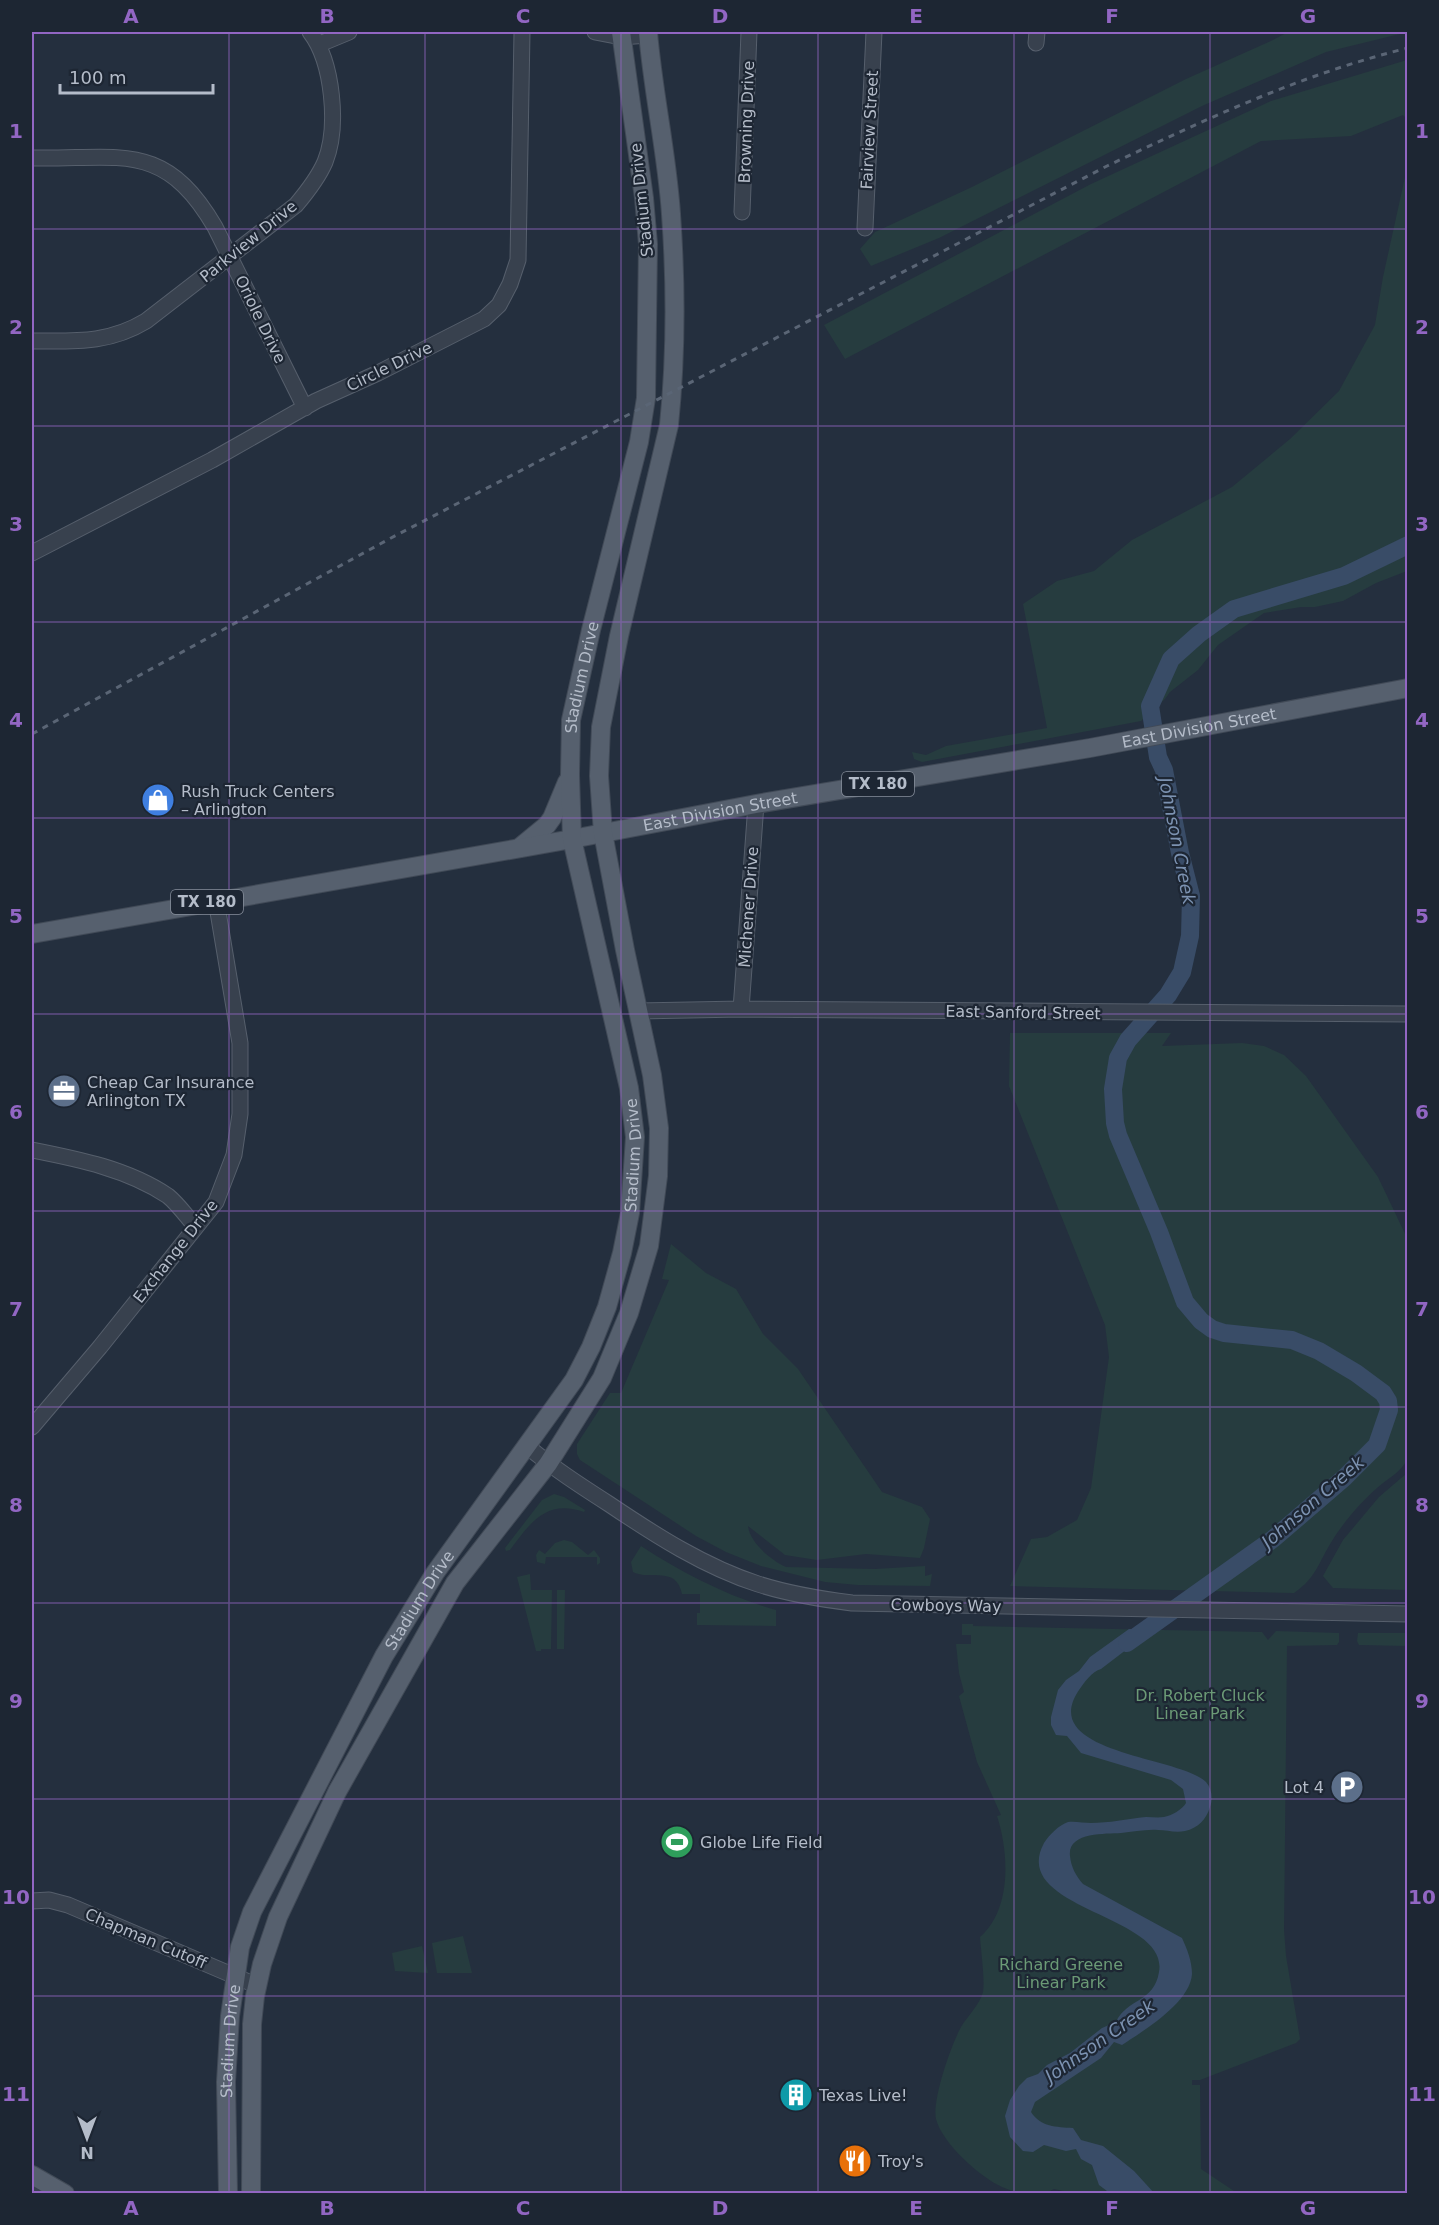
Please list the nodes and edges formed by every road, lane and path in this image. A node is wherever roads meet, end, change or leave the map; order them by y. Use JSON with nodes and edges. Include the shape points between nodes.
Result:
{"nodes":[{"id":1,"x":310,"y":32,"type":"edge"},
{"id":2,"x":349,"y":32,"type":"edge"},
{"id":3,"x":522,"y":32,"type":"edge"},
{"id":4,"x":595,"y":32,"type":"edge"},
{"id":5,"x":749,"y":32,"type":"edge"},
{"id":6,"x":874,"y":32,"type":"edge"},
{"id":7,"x":648,"y":33,"type":"edge"},
{"id":8,"x":621,"y":34,"type":"edge"},
{"id":9,"x":320,"y":44,"type":"junction"},
{"id":10,"x":32,"y":158,"type":"edge"},
{"id":11,"x":639,"y":167,"type":"junction"},
{"id":12,"x":742,"y":212,"type":"dead end"},
{"id":13,"x":865,"y":228,"type":"dead end"},
{"id":14,"x":230,"y":256,"type":"junction"},
{"id":15,"x":673,"y":267,"type":"junction"},
{"id":16,"x":32,"y":341,"type":"edge"},
{"id":17,"x":304,"y":408,"type":"junction"},
{"id":18,"x":621,"y":515,"type":"junction"},
{"id":19,"x":32,"y":554,"type":"edge"},
{"id":20,"x":624,"y":617,"type":"junction"},
{"id":21,"x":1407,"y":688,"type":"edge"},
{"id":22,"x":570,"y":775,"type":"junction"},
{"id":23,"x":756,"y":804,"type":"junction"},
{"id":24,"x":603,"y":833,"type":"junction"},
{"id":25,"x":573,"y":839,"type":"junction"},
{"id":26,"x":519,"y":848,"type":"junction"},
{"id":27,"x":216,"y":900,"type":"junction"},
{"id":28,"x":32,"y":934,"type":"edge"},
{"id":29,"x":741,"y":1009,"type":"junction"},
{"id":30,"x":638,"y":1011,"type":"junction"},
{"id":31,"x":1407,"y":1014,"type":"edge"},
{"id":32,"x":32,"y":1150,"type":"edge"},
{"id":33,"x":630,"y":1213,"type":"junction"},
{"id":34,"x":652,"y":1217,"type":"junction"},
{"id":35,"x":196,"y":1227,"type":"junction"},
{"id":36,"x":32,"y":1427,"type":"edge"},
{"id":37,"x":527,"y":1446,"type":"junction"},
{"id":38,"x":548,"y":1464,"type":"junction"},
{"id":39,"x":1407,"y":1614,"type":"edge"},
{"id":40,"x":319,"y":1783,"type":"junction"},
{"id":41,"x":337,"y":1792,"type":"junction"},
{"id":42,"x":32,"y":1900,"type":"edge"},
{"id":43,"x":236,"y":1976,"type":"junction"},
{"id":44,"x":258,"y":1986,"type":"junction"},
{"id":45,"x":34,"y":2181,"type":"edge"},
{"id":46,"x":65,"y":2193,"type":"edge"},
{"id":47,"x":228,"y":2193,"type":"edge"},
{"id":48,"x":251,"y":2193,"type":"edge"}],
"edges":[{"from":1,"to":9,"type":"street","name":"Parkview Drive"},
{"from":2,"to":9,"type":"street"},
{"from":3,"to":17,"type":"street","name":"Circle Drive","via":[[518,260],[499,305],[484,319]]},
{"from":4,"to":8,"type":"street"},
{"from":5,"to":12,"type":"street","name":"Browning Drive"},
{"from":6,"to":13,"type":"street","name":"Fairview Street"},
{"from":7,"to":8,"type":"street"},
{"from":7,"to":15,"type":"main road","name":"Stadium Drive","via":[[671,213]]},
{"from":8,"to":11,"type":"main road","name":"Stadium Drive"},
{"from":9,"to":14,"type":"street","name":"Parkview Drive","via":[[332,108],[325,163],[296,205]]},
{"from":10,"to":14,"type":"street","name":"Oriole Drive","via":[[94,156],[146,161],[164,169],[193,193],[216,226]]},
{"from":11,"to":15,"type":"main road","via":[[650,199],[661,261]]},
{"from":11,"to":18,"type":"main road","name":"Stadium Drive","via":[[648,244],[646,398]]},
{"from":14,"to":16,"type":"street","name":"Parkview Drive","via":[[131,330],[91,341]]},
{"from":14,"to":17,"type":"street","name":"Oriole Drive"},
{"from":15,"to":20,"type":"main road","name":"Stadium Drive","via":[[669,425]]},
{"from":17,"to":19,"type":"street","name":"Circle Drive"},
{"from":18,"to":20,"type":"main road","via":[[630,537]]},
{"from":18,"to":22,"type":"main road","name":"Stadium Drive","via":[[572,720]]},
{"from":20,"to":24,"type":"main road","name":"Stadium Drive","via":[[602,727],[599,776]]},
{"from":21,"to":23,"type":"main road","name":"East Division Street","number":"TX 180","via":[[1090,748]]},
{"from":22,"to":25,"type":"main road","name":"Stadium Drive"},
{"from":22,"to":26,"type":"main road","via":[[552,818]]},
{"from":23,"to":24,"type":"main road","name":"East Division Street","number":"TX 180"},
{"from":23,"to":29,"type":"street","name":"Michener Drive"},
{"from":24,"to":25,"type":"main road","name":"East Division Street","number":"TX 180"},
{"from":24,"to":30,"type":"main road","name":"Stadium Drive"},
{"from":25,"to":26,"type":"main road","name":"East Division Street","number":"TX 180"},
{"from":25,"to":33,"type":"main road","name":"Stadium Drive","via":[[629,1089],[635,1137]]},
{"from":26,"to":27,"type":"main road","name":"East Division Street","number":"TX 180"},
{"from":27,"to":28,"type":"main road","name":"East Division Street","number":"TX 180"},
{"from":27,"to":35,"type":"street","name":"Exchange Drive","via":[[240,1043],[240,1114],[234,1155],[216,1202]]},
{"from":29,"to":30,"type":"street","name":"East Sanford Street"},
{"from":29,"to":31,"type":"street","name":"East Sanford Street"},
{"from":30,"to":34,"type":"main road","name":"Stadium Drive","via":[[659,1128]]},
{"from":32,"to":35,"type":"street","via":[[136,1179],[169,1197]]},
{"from":33,"to":34,"type":"main road"},
{"from":33,"to":37,"type":"main road","name":"Stadium Drive","via":[[607,1307],[591,1347],[568,1389]]},
{"from":34,"to":38,"type":"main road","name":"Stadium Drive","via":[[649,1246],[629,1313],[602,1378]]},
{"from":35,"to":36,"type":"street","name":"Exchange Drive"},
{"from":37,"to":38,"type":"street","name":"Cowboys Way"},
{"from":37,"to":40,"type":"main road","name":"Stadium Drive","via":[[435,1573],[384,1656]]},
{"from":38,"to":39,"type":"street","name":"Cowboys Way","via":[[645,1529],[723,1571],[810,1598],[852,1603]]},
{"from":38,"to":41,"type":"main road","name":"Stadium Drive","via":[[455,1583]]},
{"from":40,"to":41,"type":"main road"},
{"from":40,"to":43,"type":"main road","name":"Stadium Drive","via":[[252,1912],[240,1947]]},
{"from":41,"to":44,"type":"main road","name":"Stadium Drive","via":[[278,1917]]},
{"from":42,"to":43,"type":"street","name":"Chapman Cutoff","via":[[68,1905]]},
{"from":43,"to":44,"type":"street","name":"Chapman Cutoff"},
{"from":43,"to":47,"type":"main road","name":"Stadium Drive","via":[[226,2082]]},
{"from":44,"to":48,"type":"main road","name":"Stadium Drive","via":[[252,2024]]},
{"from":45,"to":46,"type":"main road"}]}
